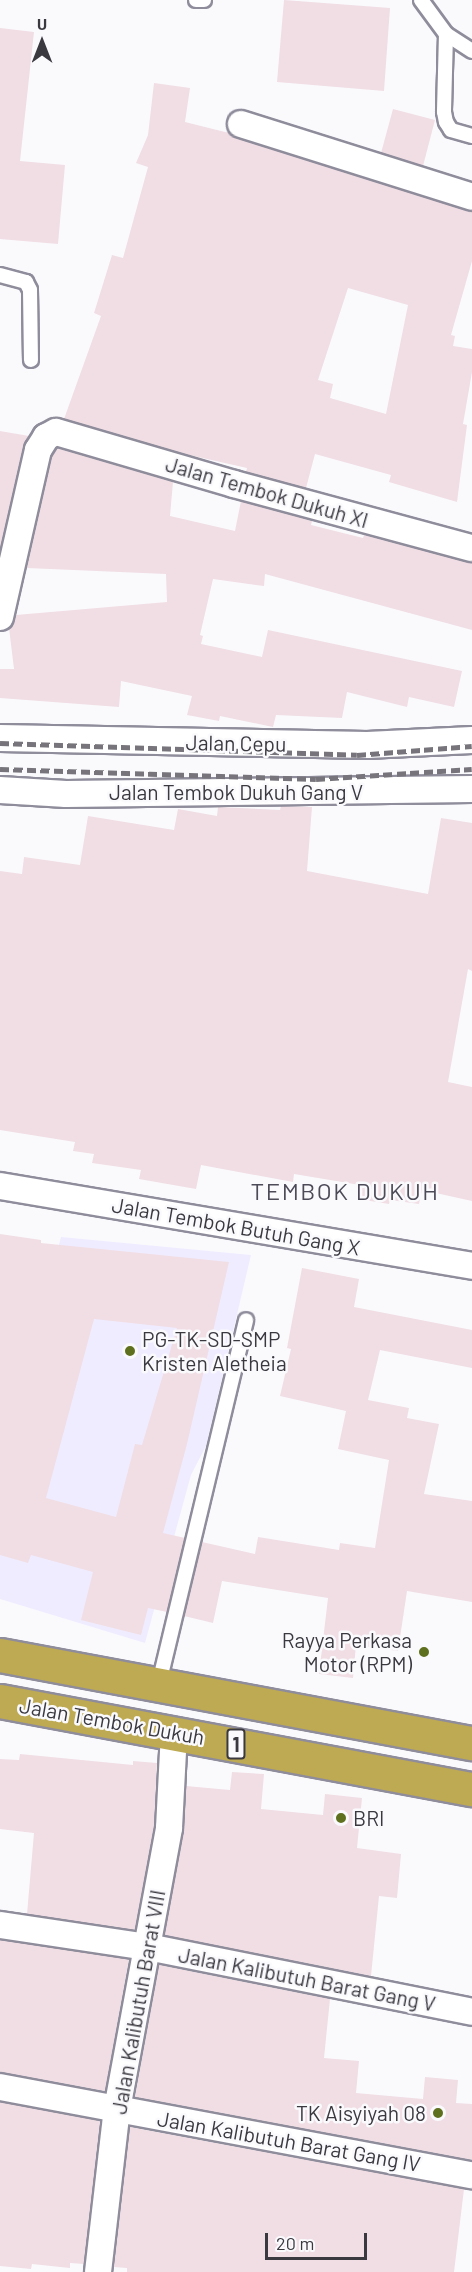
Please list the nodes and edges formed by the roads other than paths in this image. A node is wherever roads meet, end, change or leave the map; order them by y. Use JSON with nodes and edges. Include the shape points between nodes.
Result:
{"nodes":[{"id":1,"x":196,"y":0,"type":"edge"},
{"id":2,"x":202,"y":0,"type":"edge"},
{"id":3,"x":421,"y":0,"type":"edge"},
{"id":4,"x":447,"y":34,"type":"junction"},
{"id":5,"x":472,"y":51,"type":"edge"},
{"id":6,"x":241,"y":124,"type":"dead end"},
{"id":7,"x":472,"y":136,"type":"edge"},
{"id":8,"x":472,"y":197,"type":"edge"},
{"id":9,"x":0,"y":275,"type":"edge"},
{"id":10,"x":31,"y":360,"type":"dead end"},
{"id":11,"x":472,"y":548,"type":"edge"},
{"id":12,"x":0,"y":617,"type":"edge"},
{"id":13,"x":0,"y":738,"type":"edge"},
{"id":14,"x":472,"y":740,"type":"edge"},
{"id":15,"x":472,"y":789,"type":"edge"},
{"id":16,"x":0,"y":790,"type":"edge"},
{"id":17,"x":0,"y":1186,"type":"edge"},
{"id":18,"x":472,"y":1266,"type":"edge"},
{"id":19,"x":246,"y":1320,"type":"dead end"},
{"id":20,"x":0,"y":1655,"type":"edge"},
{"id":21,"x":159,"y":1683,"type":"junction"},
{"id":22,"x":0,"y":1701,"type":"edge"},
{"id":23,"x":174,"y":1732,"type":"junction"},
{"id":24,"x":472,"y":1743,"type":"edge"},
{"id":25,"x":472,"y":1789,"type":"edge"},
{"id":26,"x":0,"y":1925,"type":"edge"},
{"id":27,"x":148,"y":1947,"type":"junction"},
{"id":28,"x":472,"y":2012,"type":"edge"},
{"id":29,"x":0,"y":2087,"type":"edge"},
{"id":30,"x":117,"y":2109,"type":"junction"},
{"id":31,"x":472,"y":2175,"type":"edge"},
{"id":32,"x":98,"y":2272,"type":"edge"}],
"edges":[{"from":1,"to":2,"type":"lane"},
{"from":3,"to":4,"type":"lane"},
{"from":4,"to":5,"type":"lane"},
{"from":4,"to":7,"type":"lane","via":[[446,122],[451,130]]},
{"from":6,"to":8,"type":"street"},
{"from":9,"to":10,"type":"lane","via":[[26,282],[30,290]]},
{"from":11,"to":12,"type":"street","name":"Jalan Tembok Dukuh XI","via":[[56,432],[46,437],[38,450]]},
{"from":13,"to":14,"type":"street","name":"Jalan Cepu","via":[[367,745]]},
{"from":15,"to":16,"type":"street","name":"Jalan Tembok Dukuh Gang V","via":[[66,794]]},
{"from":17,"to":18,"type":"street","name":"Jalan Tembok Butuh Gang X"},
{"from":19,"to":21,"type":"lane"},
{"from":20,"to":21,"type":"highway","number":"1"},
{"from":21,"to":24,"type":"highway","number":"1"},
{"from":22,"to":23,"type":"highway","name":"Jalan Tembok Dukuh","number":"1"},
{"from":23,"to":25,"type":"highway","name":"Jalan Tembok Dukuh","number":"1"},
{"from":23,"to":27,"type":"street","name":"Jalan Kalibutuh Barat VIII","via":[[169,1828]]},
{"from":26,"to":27,"type":"street","name":"Jalan Kalibutuh Barat Gang V"},
{"from":27,"to":28,"type":"street","name":"Jalan Kalibutuh Barat Gang V"},
{"from":27,"to":30,"type":"street","name":"Jalan Kalibutuh Barat VIII"},
{"from":29,"to":30,"type":"street","name":"Jalan Kalibutuh Barat Gang IV"},
{"from":30,"to":31,"type":"street","name":"Jalan Kalibutuh Barat Gang IV"},
{"from":30,"to":32,"type":"street","name":"Jalan Kalibutuh Barat VIII"}]}
